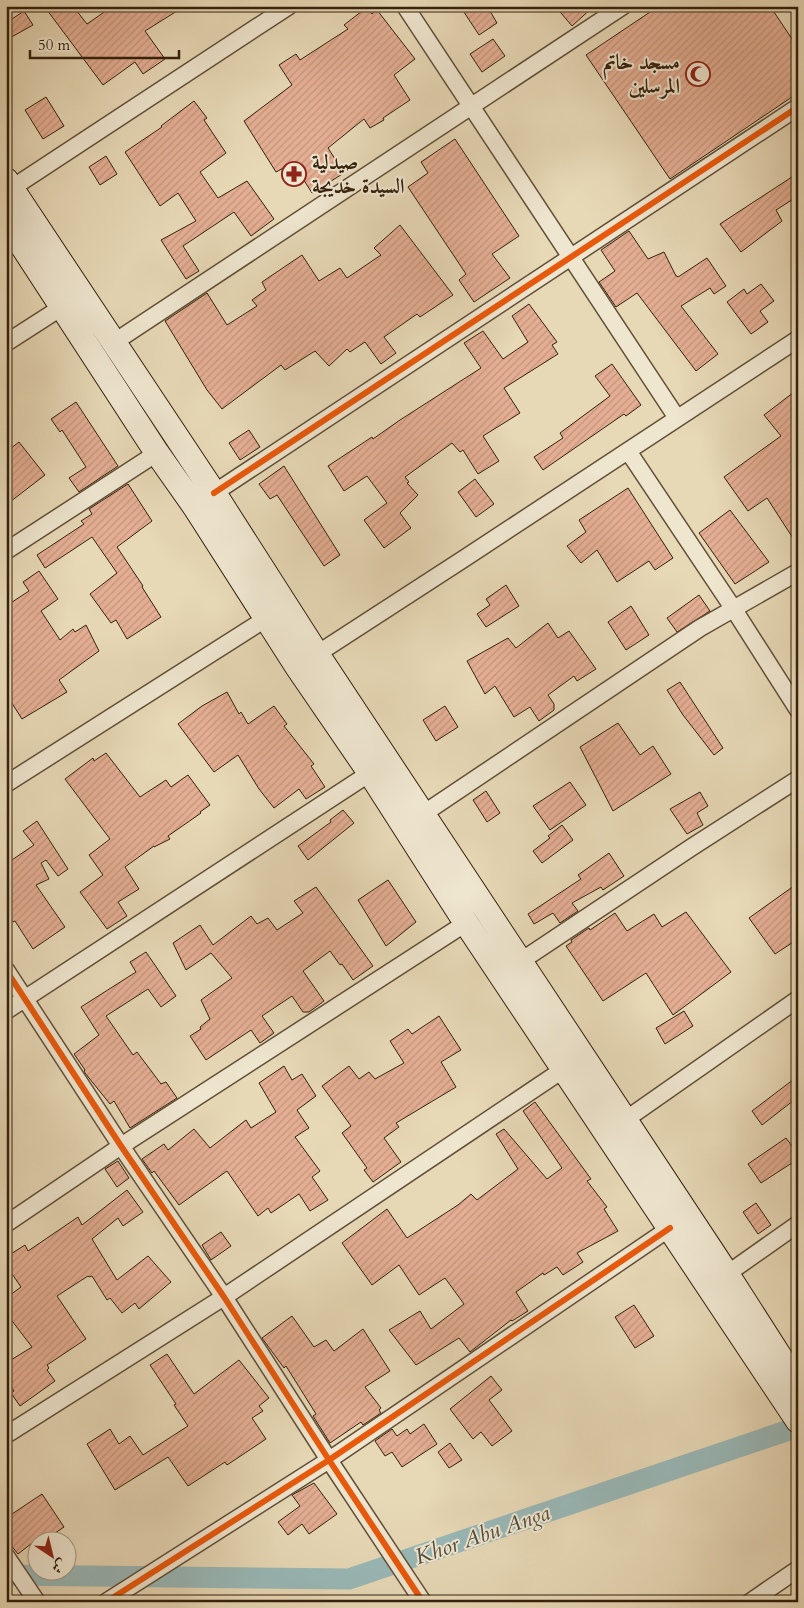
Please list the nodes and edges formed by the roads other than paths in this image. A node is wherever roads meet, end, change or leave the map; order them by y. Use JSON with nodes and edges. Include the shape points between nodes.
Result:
{"nodes":[{"id":1,"x":289,"y":6,"type":"edge"},
{"id":2,"x":406,"y":6,"type":"edge"},
{"id":3,"x":623,"y":6,"type":"edge"},
{"id":4,"x":472,"y":106,"type":"junction"},
{"id":5,"x":798,"y":107,"type":"edge"},
{"id":6,"x":9,"y":184,"type":"edge"},
{"id":7,"x":6,"y":221,"type":"edge"},
{"id":8,"x":570,"y":256,"type":"junction"},
{"id":9,"x":62,"y":307,"type":"junction"},
{"id":10,"x":798,"y":339,"type":"edge"},
{"id":11,"x":6,"y":343,"type":"edge"},
{"id":12,"x":113,"y":343,"type":"junction"},
{"id":13,"x":677,"y":418,"type":"junction"},
{"id":14,"x":628,"y":451,"type":"junction"},
{"id":15,"x":157,"y":453,"type":"junction"},
{"id":16,"x":214,"y":493,"type":"junction"},
{"id":17,"x":6,"y":550,"type":"edge"},
{"id":18,"x":798,"y":572,"type":"edge"},
{"id":19,"x":733,"y":608,"type":"junction"},
{"id":20,"x":267,"y":618,"type":"junction"},
{"id":21,"x":317,"y":654,"type":"junction"},
{"id":22,"x":798,"y":710,"type":"edge"},
{"id":23,"x":370,"y":773,"type":"junction"},
{"id":24,"x":798,"y":779,"type":"edge"},
{"id":25,"x":6,"y":784,"type":"edge"},
{"id":26,"x":423,"y":814,"type":"junction"},
{"id":27,"x":466,"y":923,"type":"junction"},
{"id":28,"x":521,"y":961,"type":"junction"},
{"id":29,"x":6,"y":970,"type":"edge"},
{"id":30,"x":25,"y":998,"type":"junction"},
{"id":31,"x":798,"y":999,"type":"edge"},
{"id":32,"x":6,"y":1011,"type":"edge"},
{"id":33,"x":564,"y":1070,"type":"junction"},
{"id":34,"x":624,"y":1120,"type":"junction"},
{"id":35,"x":121,"y":1146,"type":"junction"},
{"id":36,"x":6,"y":1224,"type":"edge"},
{"id":37,"x":798,"y":1224,"type":"edge"},
{"id":38,"x":670,"y":1228,"type":"junction"},
{"id":39,"x":727,"y":1274,"type":"junction"},
{"id":40,"x":224,"y":1297,"type":"junction"},
{"id":41,"x":794,"y":1403,"type":"edge"},
{"id":42,"x":6,"y":1435,"type":"edge"},
{"id":43,"x":328,"y":1460,"type":"junction"},
{"id":44,"x":6,"y":1556,"type":"edge"},
{"id":45,"x":798,"y":1570,"type":"edge"},
{"id":46,"x":37,"y":1602,"type":"edge"},
{"id":47,"x":106,"y":1602,"type":"edge"},
{"id":48,"x":423,"y":1602,"type":"edge"},
{"id":49,"x":750,"y":1602,"type":"edge"}],
"edges":[{"from":1,"to":6,"type":"street"},
{"from":2,"to":4,"type":"street"},
{"from":3,"to":4,"type":"street"},
{"from":4,"to":8,"type":"street"},
{"from":4,"to":12,"type":"street"},
{"from":5,"to":8,"type":"street"},
{"from":6,"to":12,"type":"main road"},
{"from":7,"to":9,"type":"main road"},
{"from":8,"to":13,"type":"street"},
{"from":8,"to":16,"type":"street"},
{"from":9,"to":11,"type":"street"},
{"from":9,"to":15,"type":"main road"},
{"from":10,"to":13,"type":"street"},
{"from":12,"to":16,"type":"main road"},
{"from":13,"to":14,"type":"street"},
{"from":14,"to":19,"type":"street"},
{"from":14,"to":21,"type":"street"},
{"from":15,"to":17,"type":"street"},
{"from":15,"to":20,"type":"main road"},
{"from":16,"to":21,"type":"main road"},
{"from":18,"to":19,"type":"street"},
{"from":19,"to":22,"type":"street"},
{"from":19,"to":26,"type":"street"},
{"from":20,"to":23,"type":"main road"},
{"from":20,"to":25,"type":"street"},
{"from":21,"to":26,"type":"main road"},
{"from":23,"to":27,"type":"main road"},
{"from":23,"to":30,"type":"street"},
{"from":24,"to":28,"type":"street"},
{"from":26,"to":28,"type":"main road"},
{"from":27,"to":33,"type":"main road"},
{"from":27,"to":35,"type":"street"},
{"from":28,"to":34,"type":"main road"},
{"from":29,"to":30,"type":"street"},
{"from":30,"to":32,"type":"street"},
{"from":30,"to":35,"type":"street"},
{"from":31,"to":34,"type":"street"},
{"from":33,"to":38,"type":"main road"},
{"from":33,"to":40,"type":"street"},
{"from":34,"to":39,"type":"main road"},
{"from":35,"to":36,"type":"street"},
{"from":35,"to":40,"type":"street"},
{"from":37,"to":39,"type":"street"},
{"from":38,"to":41,"type":"main road"},
{"from":38,"to":43,"type":"street"},
{"from":39,"to":41,"type":"main road"},
{"from":40,"to":42,"type":"street"},
{"from":40,"to":43,"type":"street"},
{"from":43,"to":47,"type":"street"},
{"from":43,"to":48,"type":"street"},
{"from":44,"to":46,"type":"street"},
{"from":45,"to":49,"type":"street"}]}
